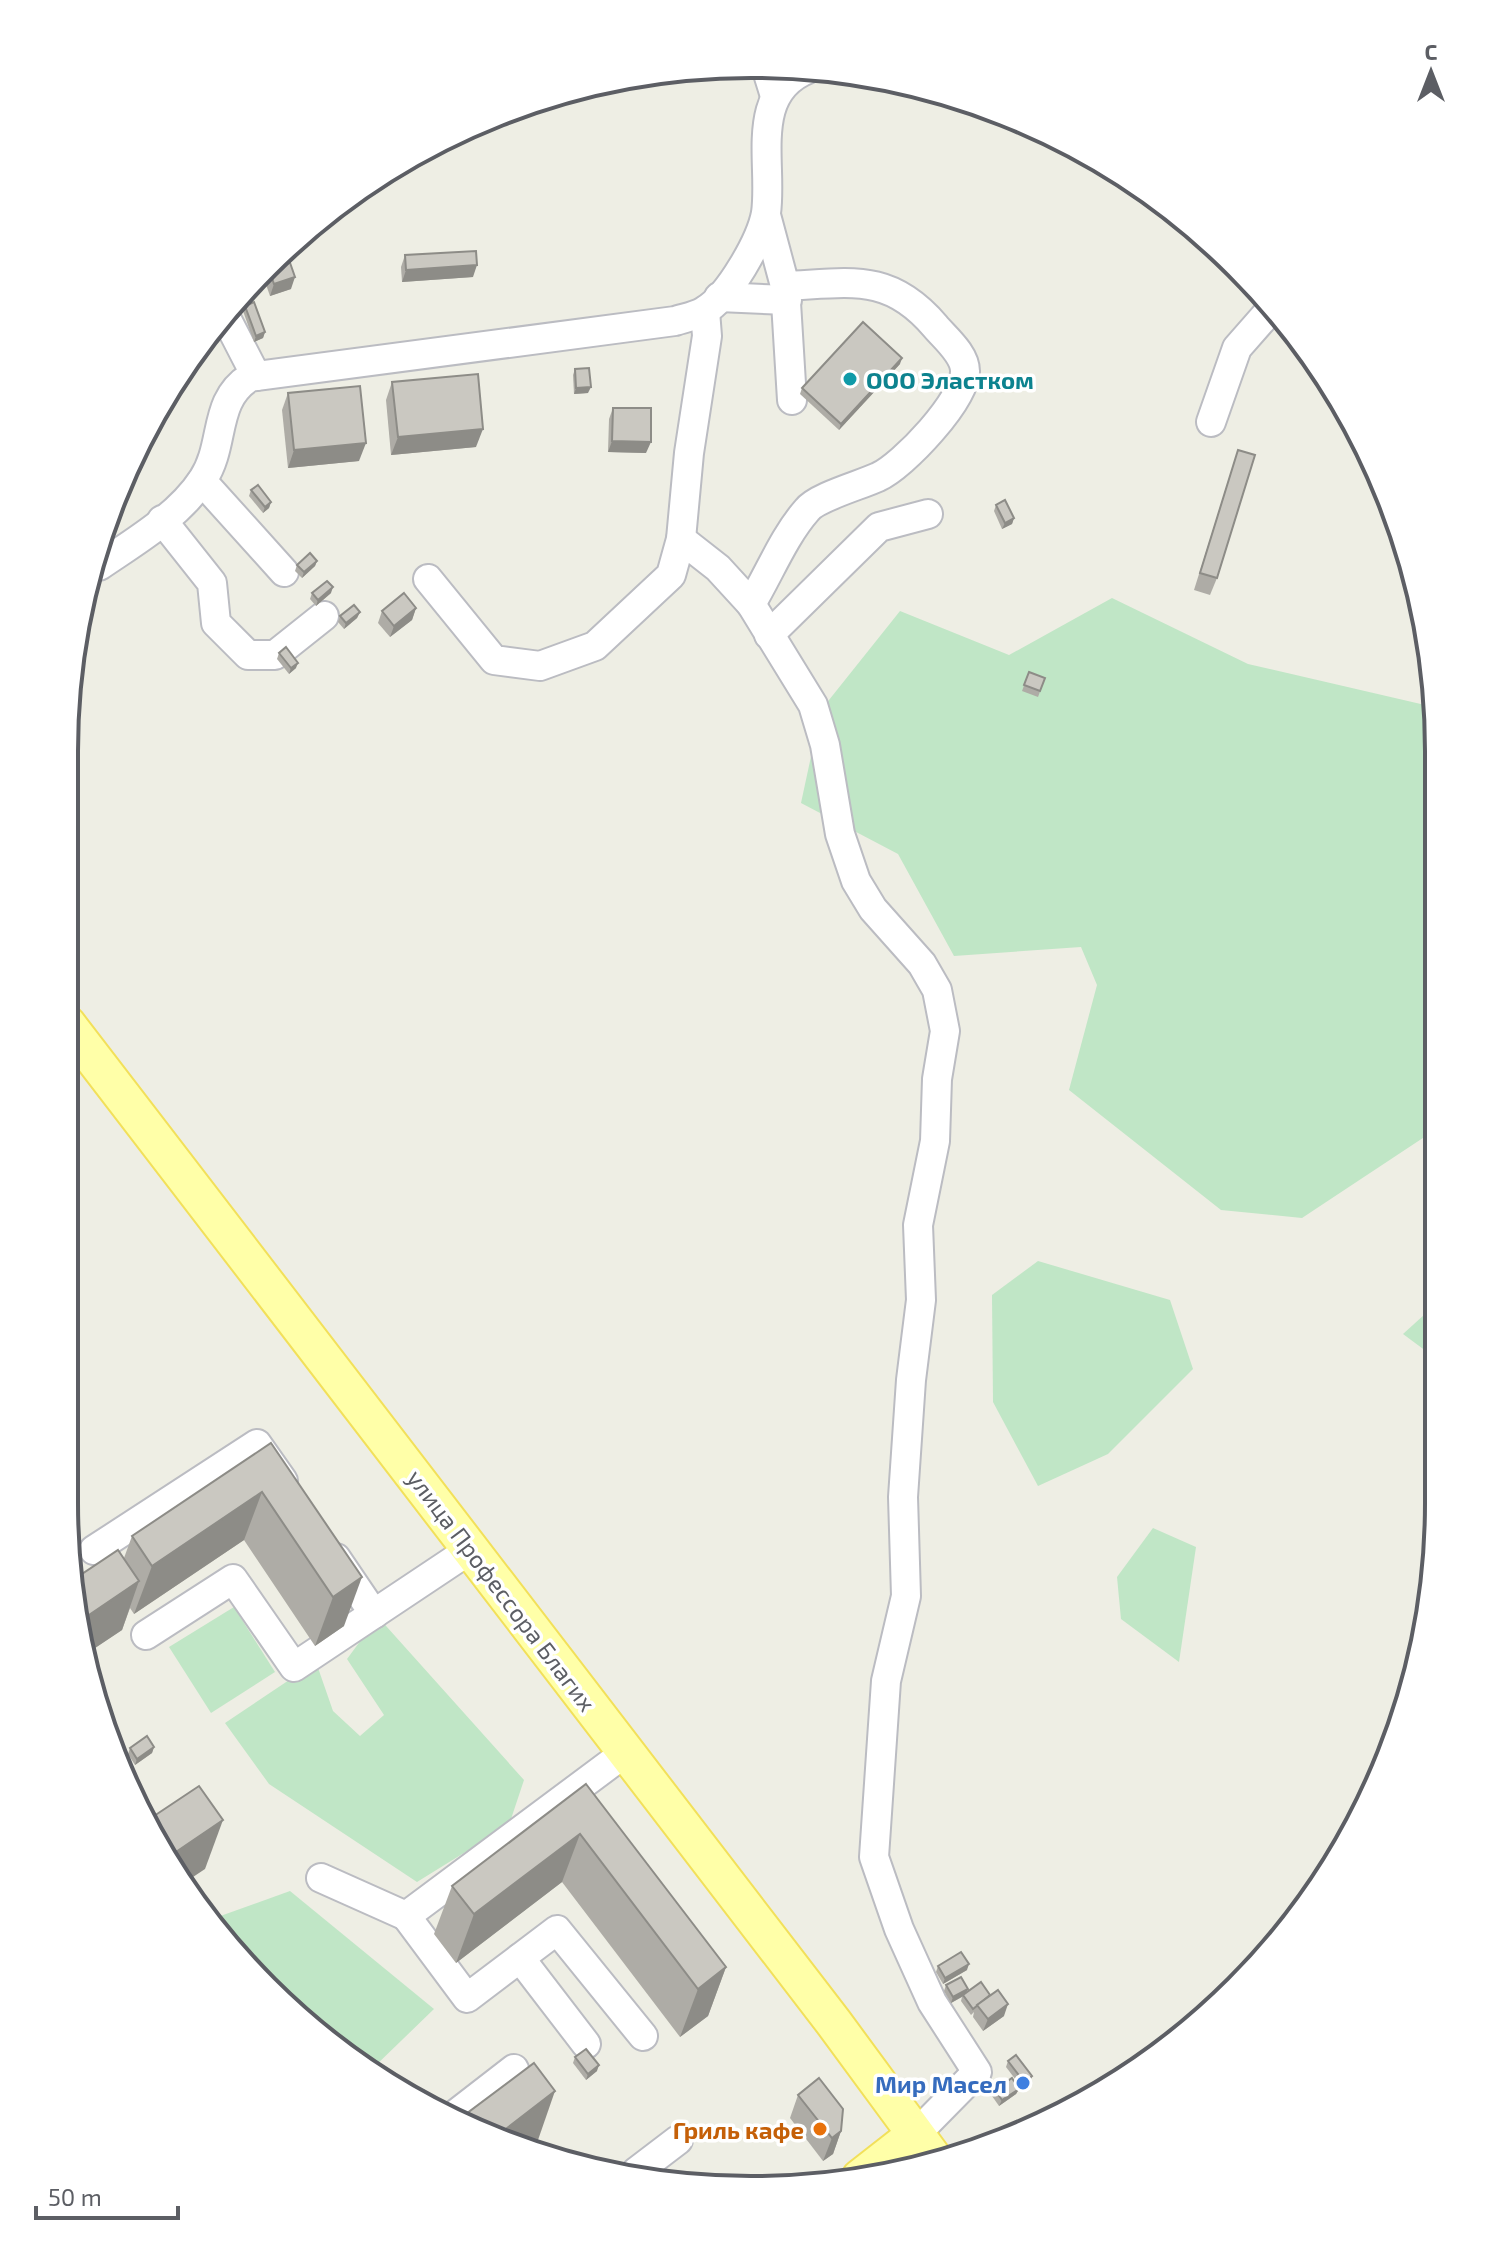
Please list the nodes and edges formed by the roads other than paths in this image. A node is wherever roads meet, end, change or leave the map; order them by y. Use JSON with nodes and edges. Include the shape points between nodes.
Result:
{"nodes":[{"id":1,"x":770,"y":78,"type":"edge"},
{"id":2,"x":791,"y":79,"type":"edge"},
{"id":3,"x":775,"y":96,"type":"junction"},
{"id":4,"x":766,"y":215,"type":"junction"},
{"id":5,"x":786,"y":293,"type":"junction"},
{"id":6,"x":712,"y":304,"type":"junction"},
{"id":7,"x":1265,"y":316,"type":"edge"},
{"id":8,"x":230,"y":325,"type":"edge"},
{"id":9,"x":256,"y":376,"type":"junction"},
{"id":10,"x":792,"y":400,"type":"dead end"},
{"id":11,"x":1211,"y":422,"type":"dead end"},
{"id":12,"x":202,"y":481,"type":"junction"},
{"id":13,"x":928,"y":514,"type":"dead end"},
{"id":14,"x":162,"y":520,"type":"junction"},
{"id":15,"x":681,"y":539,"type":"junction"},
{"id":16,"x":106,"y":561,"type":"edge"},
{"id":17,"x":284,"y":572,"type":"dead end"},
{"id":18,"x":428,"y":579,"type":"dead end"},
{"id":19,"x":751,"y":604,"type":"junction"},
{"id":20,"x":324,"y":616,"type":"dead end"},
{"id":21,"x":769,"y":635,"type":"junction"},
{"id":22,"x":78,"y":1038,"type":"edge"},
{"id":23,"x":302,"y":1509,"type":"edge"},
{"id":24,"x":320,"y":1535,"type":"edge"},
{"id":25,"x":471,"y":1549,"type":"junction"},
{"id":26,"x":94,"y":1550,"type":"dead end"},
{"id":27,"x":374,"y":1614,"type":"junction"},
{"id":28,"x":146,"y":1635,"type":"dead end"},
{"id":29,"x":626,"y":1752,"type":"junction"},
{"id":30,"x":321,"y":1878,"type":"dead end"},
{"id":31,"x":406,"y":1916,"type":"junction"},
{"id":32,"x":520,"y":1958,"type":"junction"},
{"id":33,"x":643,"y":2036,"type":"dead end"},
{"id":34,"x":586,"y":2044,"type":"dead end"},
{"id":35,"x":514,"y":2069,"type":"dead end"},
{"id":36,"x":461,"y":2110,"type":"edge"},
{"id":37,"x":678,"y":2140,"type":"dead end"},
{"id":38,"x":924,"y":2147,"type":"edge"},
{"id":39,"x":898,"y":2159,"type":"edge"},
{"id":40,"x":643,"y":2167,"type":"edge"}],
"edges":[{"from":1,"to":3,"type":"lane"},
{"from":2,"to":3,"type":"lane"},
{"from":3,"to":4,"type":"lane","via":[[768,119]]},
{"from":4,"to":5,"type":"lane"},
{"from":4,"to":6,"type":"lane","via":[[737,279]]},
{"from":5,"to":6,"type":"lane"},
{"from":5,"to":10,"type":"lane"},
{"from":5,"to":19,"type":"lane","via":[[849,283],[887,288],[914,302],[960,355],[965,371],[957,398],[883,476],[808,507]]},
{"from":6,"to":9,"type":"lane","via":[[675,321]]},
{"from":6,"to":15,"type":"lane"},
{"from":7,"to":11,"type":"lane","via":[[1237,348]]},
{"from":8,"to":9,"type":"lane"},
{"from":9,"to":12,"type":"lane","via":[[235,387],[226,400],[214,457]]},
{"from":12,"to":14,"type":"lane"},
{"from":12,"to":17,"type":"lane"},
{"from":13,"to":21,"type":"lane","via":[[879,527]]},
{"from":14,"to":16,"type":"lane"},
{"from":14,"to":20,"type":"lane","via":[[212,583],[216,623],[248,655],[275,655]]},
{"from":15,"to":18,"type":"lane","via":[[671,575],[595,646],[540,666],[494,660]]},
{"from":15,"to":19,"type":"lane"},
{"from":19,"to":21,"type":"lane"},
{"from":21,"to":38,"type":"lane","via":[[813,705],[840,834],[856,881],[930,977],[945,1031],[935,1141],[918,1225],[921,1300],[903,1497],[906,1596],[886,1681],[874,1857],[932,2002],[977,2072]]},
{"from":22,"to":25,"type":"main road","name":"улица Профессора Благих"},
{"from":23,"to":26,"type":"lane","via":[[257,1444]]},
{"from":24,"to":27,"type":"lane"},
{"from":25,"to":27,"type":"lane"},
{"from":25,"to":29,"type":"main road","name":"улица Профессора Благих"},
{"from":27,"to":28,"type":"lane","via":[[294,1667],[233,1579]]},
{"from":29,"to":31,"type":"lane"},
{"from":29,"to":38,"type":"main road","name":"улица Профессора Благих"},
{"from":30,"to":31,"type":"lane"},
{"from":31,"to":32,"type":"lane","via":[[467,1998]]},
{"from":32,"to":33,"type":"lane","via":[[557,1930]]},
{"from":32,"to":34,"type":"lane"},
{"from":35,"to":36,"type":"lane"},
{"from":37,"to":40,"type":"lane"},
{"from":38,"to":39,"type":"main road"}]}
